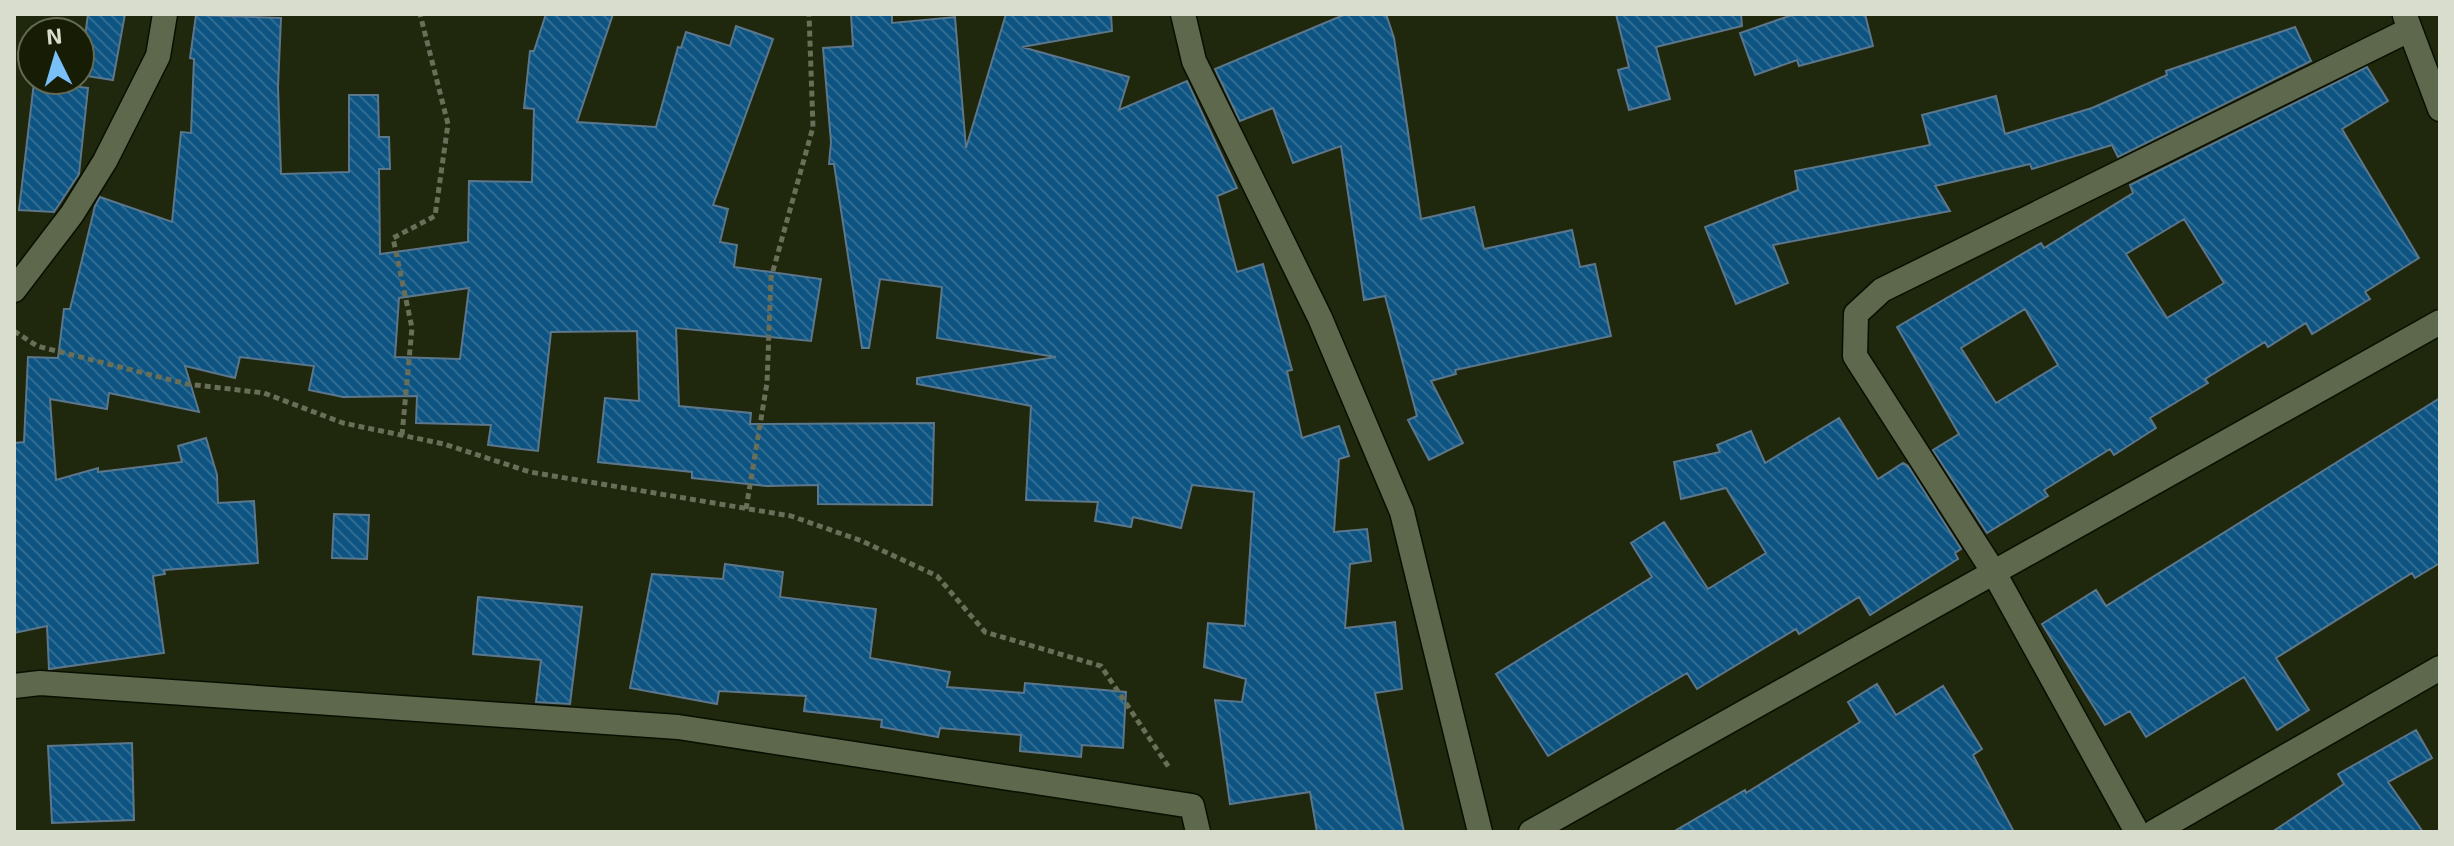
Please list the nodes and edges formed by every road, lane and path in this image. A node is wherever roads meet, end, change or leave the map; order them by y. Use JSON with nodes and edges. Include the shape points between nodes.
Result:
{"nodes":[{"id":1,"x":165,"y":14,"type":"edge"},
{"id":2,"x":420,"y":14,"type":"edge"},
{"id":3,"x":809,"y":14,"type":"edge"},
{"id":4,"x":1183,"y":14,"type":"edge"},
{"id":5,"x":2407,"y":22,"type":"edge"},
{"id":6,"x":2440,"y":109,"type":"edge"},
{"id":7,"x":14,"y":290,"type":"edge"},
{"id":8,"x":2440,"y":322,"type":"edge"},
{"id":9,"x":14,"y":331,"type":"edge"},
{"id":10,"x":402,"y":435,"type":"junction"},
{"id":11,"x":746,"y":509,"type":"junction"},
{"id":12,"x":1993,"y":571,"type":"junction"},
{"id":13,"x":2440,"y":668,"type":"edge"},
{"id":14,"x":14,"y":686,"type":"edge"},
{"id":15,"x":1192,"y":806,"type":"junction"},
{"id":16,"x":1198,"y":832,"type":"edge"},
{"id":17,"x":1480,"y":832,"type":"edge"},
{"id":18,"x":1531,"y":832,"type":"edge"},
{"id":19,"x":2137,"y":832,"type":"edge"},
{"id":20,"x":2154,"y":832,"type":"edge"}],
"edges":[{"from":1,"to":7,"type":"street","via":[[158,56],[105,161]]},
{"from":2,"to":10,"type":"path","via":[[448,124],[435,216],[393,238],[412,328]]},
{"from":3,"to":11,"type":"path","via":[[813,127],[771,278],[767,383]]},
{"from":4,"to":17,"type":"street","via":[[1194,61],[1320,318],[1402,512]]},
{"from":5,"to":6,"type":"street"},
{"from":5,"to":12,"type":"street","via":[[1882,290],[1856,314],[1855,356]]},
{"from":8,"to":12,"type":"street"},
{"from":9,"to":10,"type":"path","via":[[37,346],[187,384],[264,393],[343,423]]},
{"from":10,"to":11,"type":"path","via":[[530,472]]},
{"from":11,"to":15,"type":"path","via":[[791,516],[862,541],[937,576],[985,632],[1101,666]]},
{"from":12,"to":18,"type":"street"},
{"from":12,"to":19,"type":"street"},
{"from":13,"to":20,"type":"street"},
{"from":14,"to":15,"type":"street","via":[[40,683],[678,727]]},
{"from":15,"to":16,"type":"street"}]}
